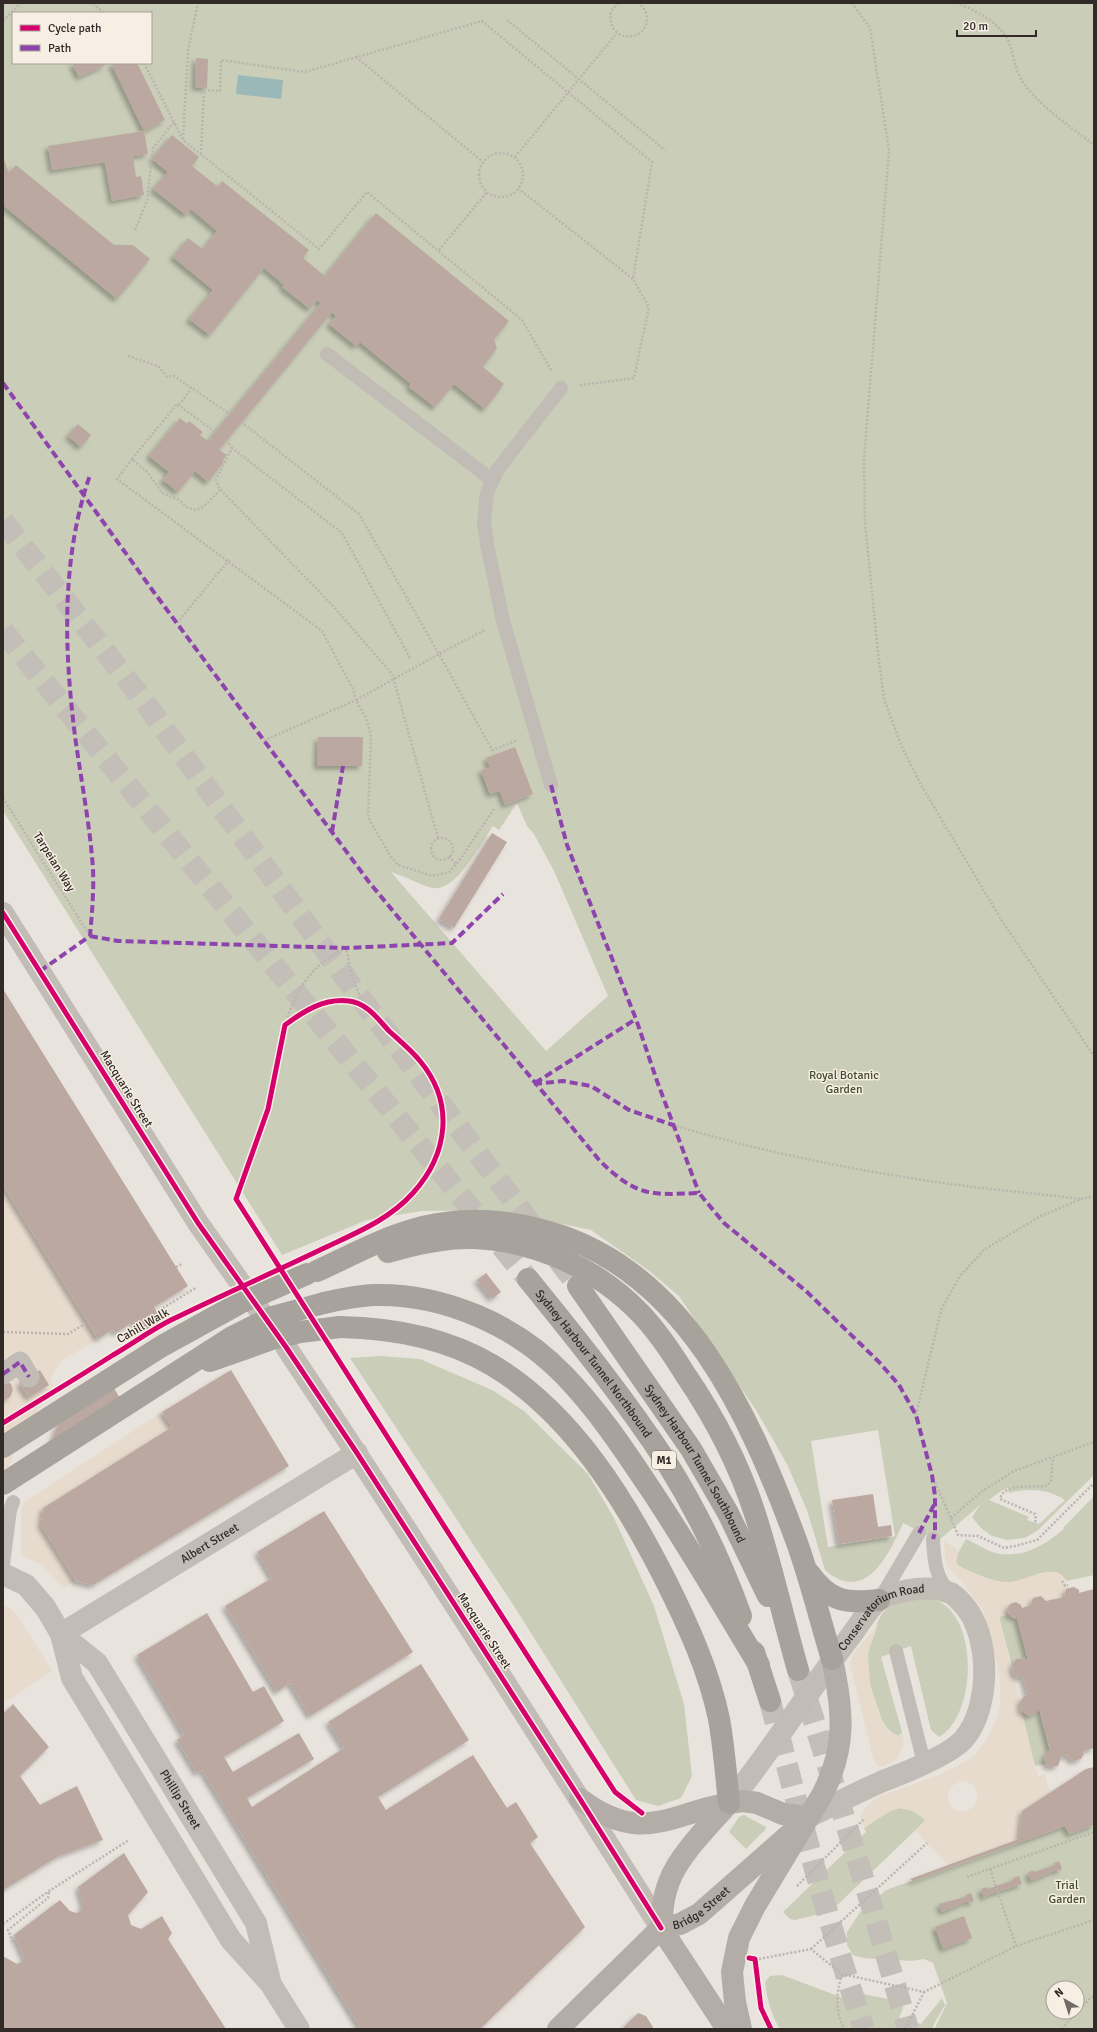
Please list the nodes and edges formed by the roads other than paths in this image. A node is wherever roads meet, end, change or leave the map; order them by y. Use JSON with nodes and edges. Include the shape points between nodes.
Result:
{"nodes":[{"id":1,"x":327,"y":354,"type":"dead end"},
{"id":2,"x":561,"y":388,"type":"road end"},
{"id":3,"x":492,"y":480,"type":"junction"},
{"id":4,"x":551,"y":785,"type":"dead end"},
{"id":5,"x":3,"y":913,"type":"edge"},
{"id":6,"x":312,"y":1272,"type":"junction"},
{"id":7,"x":234,"y":1274,"type":"tunnel mouth"},
{"id":8,"x":528,"y":1279,"type":"tunnel mouth"},
{"id":9,"x":578,"y":1286,"type":"tunnel mouth"},
{"id":10,"x":286,"y":1347,"type":"tunnel mouth"},
{"id":11,"x":177,"y":1373,"type":"junction"},
{"id":12,"x":3,"y":1374,"type":"edge"},
{"id":13,"x":30,"y":1377,"type":"dead end"},
{"id":14,"x":3,"y":1447,"type":"edge"},
{"id":15,"x":357,"y":1453,"type":"junction"},
{"id":16,"x":8,"y":1493,"type":"edge"},
{"id":17,"x":919,"y":1533,"type":"dead end"},
{"id":18,"x":933,"y":1539,"type":"dead end"},
{"id":19,"x":3,"y":1564,"type":"edge"},
{"id":20,"x":806,"y":1569,"type":"junction"},
{"id":21,"x":3,"y":1574,"type":"edge"},
{"id":22,"x":951,"y":1593,"type":"junction"},
{"id":23,"x":878,"y":1600,"type":"junction"},
{"id":24,"x":61,"y":1634,"type":"junction"},
{"id":25,"x":896,"y":1651,"type":"dead end"},
{"id":26,"x":832,"y":1659,"type":"junction"},
{"id":27,"x":759,"y":1665,"type":"junction"},
{"id":28,"x":770,"y":1701,"type":"tunnel mouth"},
{"id":29,"x":924,"y":1763,"type":"junction"},
{"id":30,"x":580,"y":1799,"type":"junction"},
{"id":31,"x":729,"y":1803,"type":"junction"},
{"id":32,"x":808,"y":1817,"type":"junction"},
{"id":33,"x":661,"y":1928,"type":"junction"},
{"id":34,"x":270,"y":1982,"type":"junction"},
{"id":35,"x":299,"y":2029,"type":"edge"},
{"id":36,"x":558,"y":2029,"type":"edge"},
{"id":37,"x":727,"y":2029,"type":"edge"},
{"id":38,"x":741,"y":2029,"type":"edge"}],
"edges":[{"from":1,"to":3,"type":"lane"},
{"from":2,"to":3,"type":"lane"},
{"from":3,"to":4,"type":"lane","via":[[487,493],[484,522],[486,544],[503,621]]},
{"from":5,"to":7,"type":"street","name":"Macquarie Street","via":[[198,1222]]},
{"from":6,"to":9,"type":"highway","name":"Sydney Harbour Tunnel Southbound","number":"M1","via":[[420,1244],[474,1238],[526,1247],[567,1260],[620,1295],[642,1315],[669,1349],[715,1419],[730,1449],[755,1514],[796,1661],[728,1513],[691,1449]]},
{"from":6,"to":14,"type":"highway","bridge":true,"via":[[240,1303],[162,1346]]},
{"from":6,"to":20,"type":"highway","via":[[402,1233],[435,1224],[464,1221],[498,1222],[533,1228],[563,1236],[603,1254],[640,1278],[660,1297],[688,1328],[711,1360],[738,1406],[769,1471]]},
{"from":8,"to":27,"type":"highway","name":"Sydney Harbour Tunnel Northbound","number":"M1","via":[[620,1397],[667,1464],[728,1580]]},
{"from":10,"to":15,"type":"street","name":"Macquarie Street"},
{"from":11,"to":16,"type":"highway","bridge":true},
{"from":11,"to":27,"type":"highway","bridge":true,"via":[[250,1328],[291,1311],[351,1297],[399,1296],[433,1302],[476,1315],[506,1329],[563,1374],[612,1433],[675,1527]]},
{"from":11,"to":31,"type":"highway","bridge":true,"via":[[275,1338],[300,1332],[340,1327],[380,1328],[431,1339],[469,1353],[509,1377],[539,1400],[581,1447],[621,1500],[685,1617],[701,1658],[719,1718]]},
{"from":12,"to":13,"type":"street","via":[[20,1362]]},
{"from":15,"to":24,"type":"street","name":"Albert Street"},
{"from":15,"to":30,"type":"street","name":"Macquarie Street"},
{"from":16,"to":19,"type":"lane","via":[[10,1510]]},
{"from":17,"to":23,"type":"lane"},
{"from":18,"to":22,"type":"lane","via":[[936,1568]]},
{"from":20,"to":23,"type":"highway","via":[[822,1589],[840,1600]]},
{"from":20,"to":26,"type":"highway"},
{"from":21,"to":24,"type":"street","name":"Phillip Street","via":[[26,1585],[39,1599]]},
{"from":22,"to":23,"type":"street","name":"Conservatorium Road","via":[[938,1590],[911,1590]]},
{"from":22,"to":29,"type":"street","name":"Conservatorium Road","via":[[968,1610],[975,1624],[984,1663],[983,1692],[974,1722],[962,1740]]},
{"from":23,"to":26,"type":"street","name":"Conservatorium Road"},
{"from":24,"to":34,"type":"street","name":"Phillip Street","via":[[72,1678],[231,1940]]},
{"from":24,"to":34,"type":"street","name":"Phillip Street","via":[[97,1663],[256,1923]]},
{"from":25,"to":29,"type":"lane"},
{"from":26,"to":31,"type":"street","name":"Conservatorium Road","via":[[752,1775]]},
{"from":26,"to":32,"type":"main road","via":[[842,1712],[840,1741],[831,1777]]},
{"from":27,"to":28,"type":"highway","number":"M1"},
{"from":29,"to":32,"type":"street","name":"Conservatorium Road"},
{"from":30,"to":31,"type":"main road","via":[[611,1819],[647,1824]]},
{"from":30,"to":33,"type":"street","name":"Macquarie Street"},
{"from":31,"to":32,"type":"main road","via":[[750,1801],[783,1814]]},
{"from":31,"to":33,"type":"main road","name":"Conservatorium Road","via":[[672,1874],[665,1896]]},
{"from":32,"to":33,"type":"main road","name":"Bridge Street","via":[[699,1914],[680,1924]]},
{"from":32,"to":38,"type":"main road","via":[[748,1917],[739,1938],[732,1972]]},
{"from":33,"to":36,"type":"main road","name":"Bridge Street"},
{"from":33,"to":37,"type":"main road","name":"Macquarie Street"},
{"from":34,"to":35,"type":"street","name":"Phillip Street"}]}
